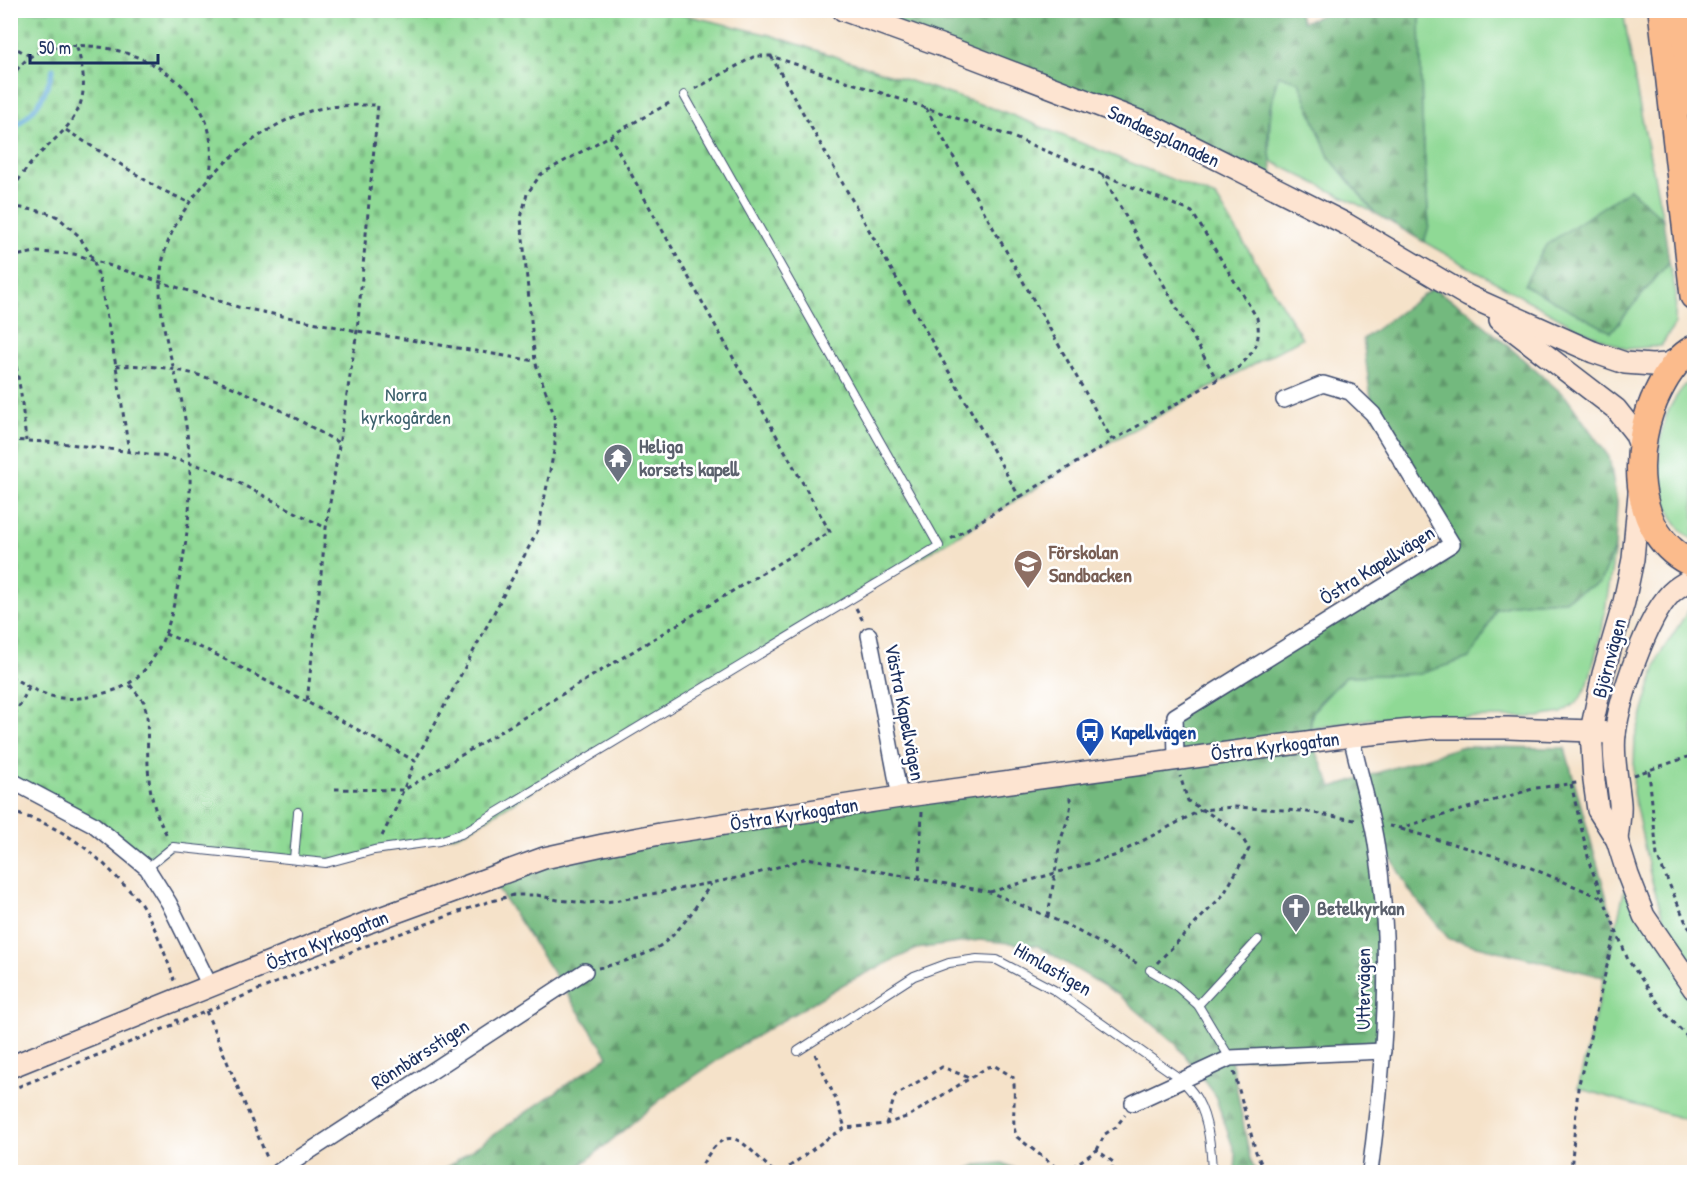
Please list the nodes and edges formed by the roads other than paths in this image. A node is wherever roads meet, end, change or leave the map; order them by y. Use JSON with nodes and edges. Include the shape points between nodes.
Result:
{"nodes":[{"id":1,"x":843,"y":10,"type":"edge"},
{"id":2,"x":1662,"y":10,"type":"edge"},
{"id":3,"x":1683,"y":10,"type":"edge"},
{"id":4,"x":684,"y":95,"type":"road end"},
{"id":5,"x":1695,"y":104,"type":"edge"},
{"id":6,"x":1468,"y":296,"type":"junction"},
{"id":7,"x":1695,"y":296,"type":"edge"},
{"id":8,"x":1690,"y":347,"type":"edge"},
{"id":9,"x":1284,"y":400,"type":"dead end"},
{"id":10,"x":1640,"y":459,"type":"junction"},
{"id":11,"x":1695,"y":564,"type":"edge"},
{"id":12,"x":1695,"y":578,"type":"edge"},
{"id":13,"x":869,"y":635,"type":"road end"},
{"id":14,"x":1591,"y":731,"type":"junction"},
{"id":15,"x":1615,"y":734,"type":"junction"},
{"id":16,"x":1351,"y":736,"type":"junction"},
{"id":17,"x":1176,"y":758,"type":"junction"},
{"id":18,"x":10,"y":780,"type":"edge"},
{"id":19,"x":900,"y":797,"type":"junction"},
{"id":20,"x":298,"y":812,"type":"dead end"},
{"id":21,"x":1617,"y":840,"type":"junction"},
{"id":22,"x":294,"y":859,"type":"junction"},
{"id":23,"x":147,"y":868,"type":"junction"},
{"id":24,"x":1258,"y":940,"type":"dead end"},
{"id":25,"x":1150,"y":970,"type":"road end"},
{"id":26,"x":585,"y":971,"type":"road end"},
{"id":27,"x":210,"y":986,"type":"junction"},
{"id":28,"x":1695,"y":989,"type":"edge"},
{"id":29,"x":1198,"y":1005,"type":"junction"},
{"id":30,"x":798,"y":1051,"type":"dead end"},
{"id":31,"x":1383,"y":1051,"type":"junction"},
{"id":32,"x":1230,"y":1058,"type":"junction"},
{"id":33,"x":10,"y":1067,"type":"edge"},
{"id":34,"x":1182,"y":1080,"type":"junction"},
{"id":35,"x":1133,"y":1103,"type":"road end"},
{"id":36,"x":274,"y":1167,"type":"edge"},
{"id":37,"x":1212,"y":1173,"type":"edge"},
{"id":38,"x":1370,"y":1173,"type":"edge"}],
"edges":[{"from":1,"to":6,"type":"street","name":"Sandaesplanaden","via":[[1152,126],[1346,224]]},
{"from":2,"to":7,"type":"highway"},
{"from":3,"to":5,"type":"highway"},
{"from":4,"to":22,"type":"lane","via":[[939,546],[461,834],[327,863]]},
{"from":6,"to":8,"type":"street","name":"Sandaesplanaden","via":[[1625,363],[1666,364]]},
{"from":6,"to":10,"type":"street","name":"Sandaesplanaden","via":[[1625,418],[1635,433]]},
{"from":8,"to":10,"type":"highway","via":[[1666,376],[1652,402]]},
{"from":9,"to":17,"type":"street","name":"Östra Kapellvägen","via":[[1323,384],[1350,392],[1373,414],[1452,544],[1175,716]]},
{"from":10,"to":11,"type":"highway","via":[[1645,502],[1657,534],[1672,550]]},
{"from":10,"to":14,"type":"street","name":"Björnvägen","via":[[1633,559]]},
{"from":12,"to":15,"type":"street","name":"Björnvägen","via":[[1671,593],[1646,634],[1627,684]]},
{"from":13,"to":19,"type":"street","name":"Västra Kapellvägen"},
{"from":14,"to":15,"type":"street","name":"Östra Kyrkogatan"},
{"from":14,"to":16,"type":"street","name":"Östra Kyrkogatan","via":[[1432,728]]},
{"from":14,"to":21,"type":"street","name":"Björnvägen","via":[[1598,810]]},
{"from":15,"to":21,"type":"street","name":"Björnvägen","via":[[1620,805]]},
{"from":16,"to":17,"type":"street","name":"Östra Kyrkogatan"},
{"from":16,"to":31,"type":"street","name":"Uttervägen","via":[[1372,823],[1381,884],[1386,1019]]},
{"from":17,"to":19,"type":"street","name":"Östra Kyrkogatan"},
{"from":18,"to":23,"type":"street","via":[[93,824]]},
{"from":19,"to":27,"type":"street","name":"Östra Kyrkogatan","via":[[660,834],[544,858]]},
{"from":20,"to":22,"type":"lane"},
{"from":21,"to":28,"type":"street","name":"Björnvägen","via":[[1644,916]]},
{"from":22,"to":23,"type":"lane","via":[[173,847]]},
{"from":23,"to":27,"type":"street"},
{"from":24,"to":29,"type":"lane"},
{"from":25,"to":29,"type":"lane"},
{"from":26,"to":36,"type":"street","name":"Rönnbärsstigen"},
{"from":27,"to":33,"type":"street","name":"Östra Kyrkogatan"},
{"from":29,"to":32,"type":"lane"},
{"from":30,"to":34,"type":"lane","name":"Himlastigen","via":[[914,976],[977,958],[997,960],[1054,990]]},
{"from":31,"to":32,"type":"street"},
{"from":31,"to":38,"type":"street","name":"Uttervägen"},
{"from":32,"to":34,"type":"street"},
{"from":34,"to":35,"type":"street"},
{"from":34,"to":37,"type":"lane","name":"Himlastigen","via":[[1197,1099],[1204,1118]]}]}
